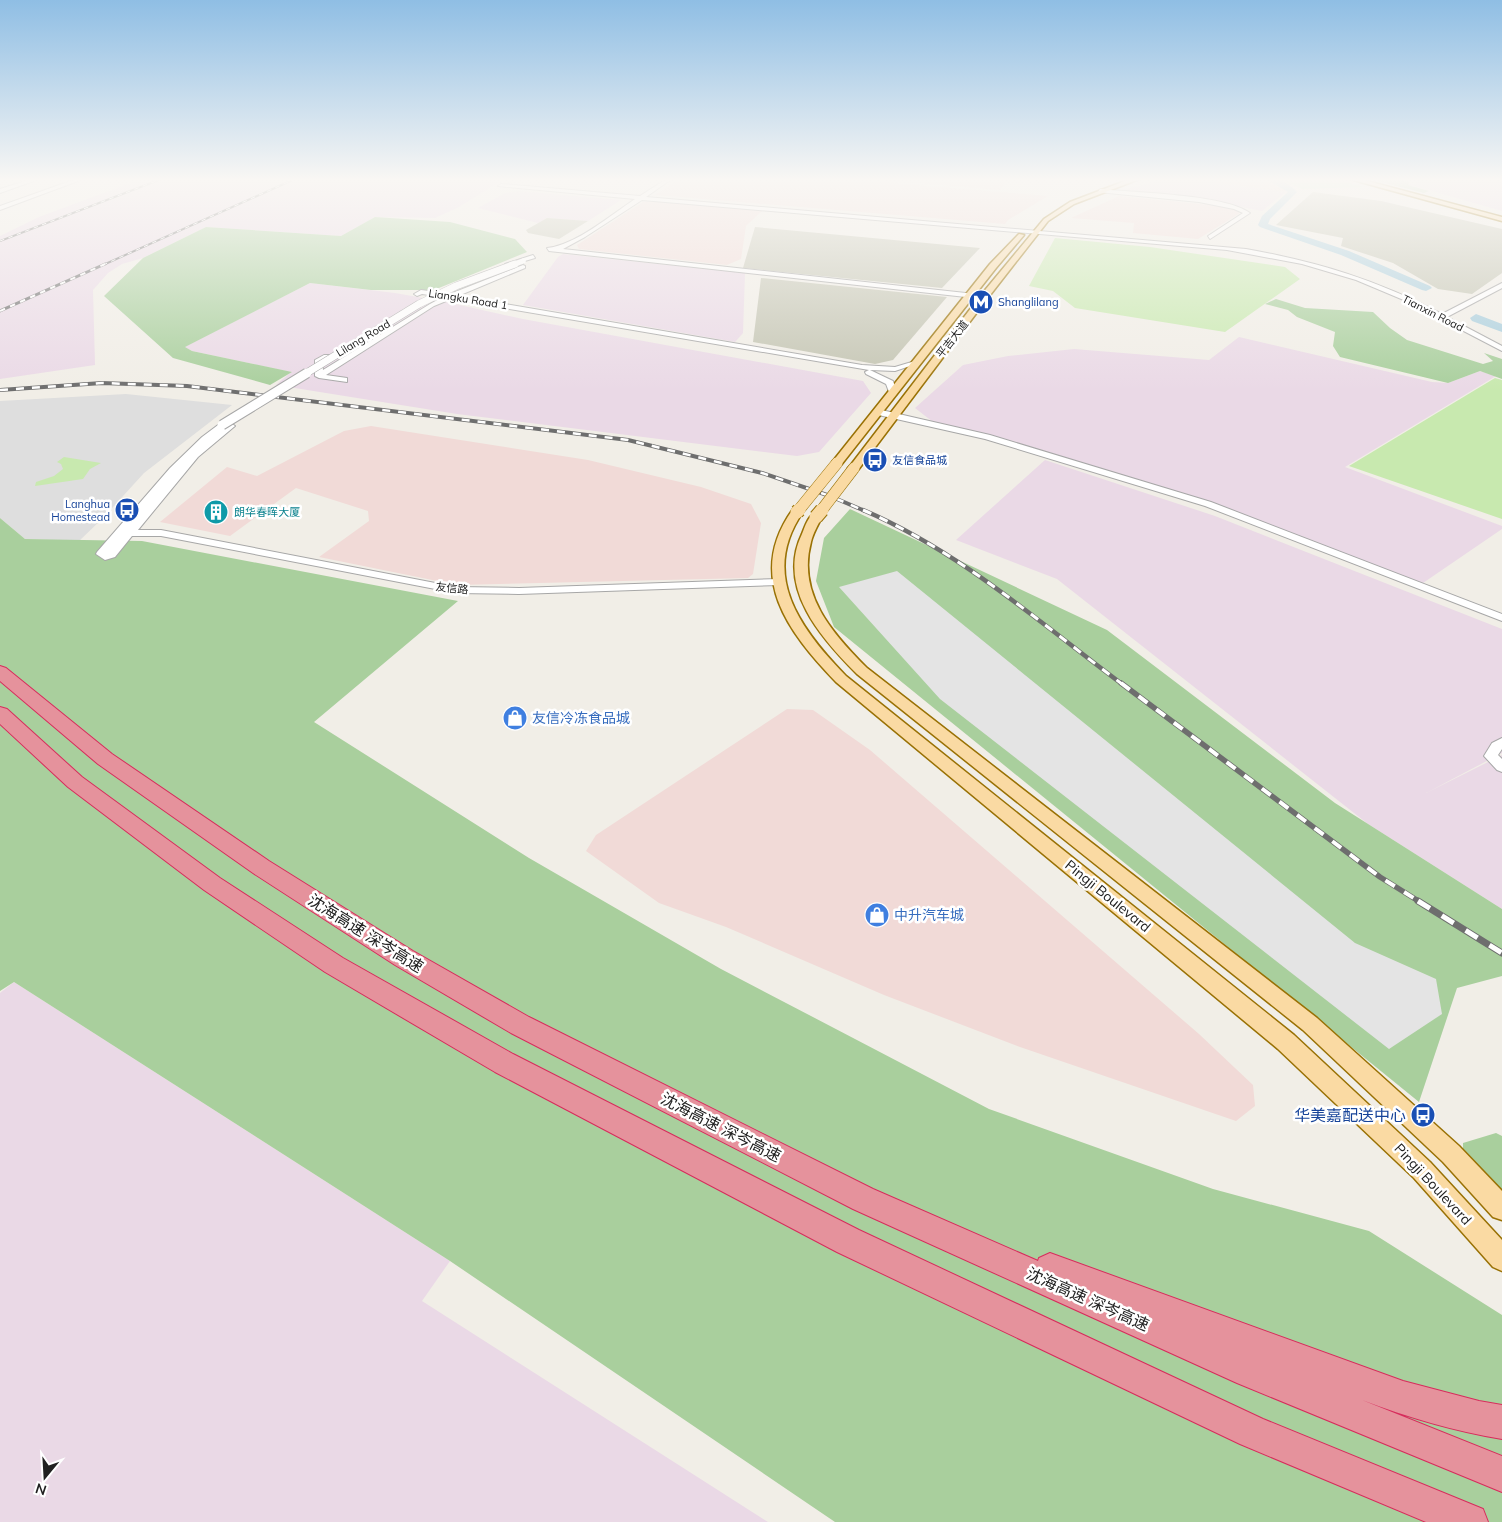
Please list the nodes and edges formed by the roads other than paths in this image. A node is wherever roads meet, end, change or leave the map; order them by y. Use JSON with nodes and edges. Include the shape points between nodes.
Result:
{"nodes":[{"id":1,"x":554,"y":249,"type":"edge"},
{"id":2,"x":1009,"y":249,"type":"edge"},
{"id":3,"x":1023,"y":249,"type":"edge"},
{"id":4,"x":1226,"y":249,"type":"edge"},
{"id":5,"x":539,"y":256,"type":"junction"},
{"id":6,"x":1502,"y":285,"type":"edge"},
{"id":7,"x":432,"y":295,"type":"junction"},
{"id":8,"x":970,"y":296,"type":"junction"},
{"id":9,"x":447,"y":298,"type":"junction"},
{"id":10,"x":984,"y":298,"type":"junction"},
{"id":11,"x":1444,"y":316,"type":"junction"},
{"id":12,"x":1502,"y":344,"type":"edge"},
{"id":13,"x":1502,"y":349,"type":"edge"},
{"id":14,"x":915,"y":363,"type":"junction"},
{"id":15,"x":319,"y":376,"type":"junction"},
{"id":16,"x":344,"y":380,"type":"dead end"},
{"id":17,"x":893,"y":392,"type":"junction"},
{"id":18,"x":878,"y":412,"type":"junction"},
{"id":19,"x":894,"y":415,"type":"junction"},
{"id":20,"x":227,"y":425,"type":"junction"},
{"id":21,"x":797,"y":512,"type":"joint"},
{"id":22,"x":816,"y":517,"type":"joint"},
{"id":23,"x":132,"y":530,"type":"junction"},
{"id":24,"x":778,"y":580,"type":"junction"},
{"id":25,"x":1502,"y":618,"type":"edge"},
{"id":26,"x":0,"y":672,"type":"edge"},
{"id":27,"x":0,"y":713,"type":"edge"},
{"id":28,"x":1502,"y":743,"type":"edge"},
{"id":29,"x":1502,"y":767,"type":"edge"},
{"id":30,"x":864,"y":1199,"type":"junction"},
{"id":31,"x":1502,"y":1208,"type":"edge"},
{"id":32,"x":1502,"y":1258,"type":"edge"},
{"id":33,"x":1502,"y":1422,"type":"edge"},
{"id":34,"x":1502,"y":1474,"type":"edge"},
{"id":35,"x":1470,"y":1522,"type":"edge"}],
"edges":[{"from":1,"to":5,"type":"street","name":"Lilang Road"},
{"from":2,"to":8,"type":"main road","name":"平吉大道"},
{"from":3,"to":10,"type":"main road","name":"平吉大道"},
{"from":4,"to":11,"type":"street","name":"Tianxin Road","via":[[1286,259],[1361,280]]},
{"from":5,"to":7,"type":"street","via":[[518,260]]},
{"from":5,"to":8,"type":"street"},
{"from":5,"to":9,"type":"street","via":[[532,263]]},
{"from":5,"to":20,"type":"street","name":"Lilang Road","bridge":true,"via":[[456,286],[419,304]]},
{"from":6,"to":11,"type":"street"},
{"from":7,"to":9,"type":"street","name":"Liangku Road 1"},
{"from":7,"to":15,"type":"street","via":[[318,362]]},
{"from":8,"to":10,"type":"street"},
{"from":8,"to":14,"type":"main road","name":"平吉大道"},
{"from":9,"to":14,"type":"street","name":"Liangku Road 1","via":[[862,367],[895,369]]},
{"from":9,"to":15,"type":"street"},
{"from":9,"to":17,"type":"street","name":"Liangku Road 1","via":[[861,370],[885,378]]},
{"from":10,"to":19,"type":"main road","name":"平吉大道"},
{"from":11,"to":12,"type":"street","name":"Tianxin Road"},
{"from":11,"to":13,"type":"street","name":"Tianxin Road"},
{"from":14,"to":17,"type":"main road","name":"平吉大道"},
{"from":15,"to":16,"type":"street"},
{"from":17,"to":18,"type":"main road","name":"平吉大道"},
{"from":18,"to":19,"type":"street"},
{"from":18,"to":21,"type":"main road","name":"平吉大道","bridge":true},
{"from":19,"to":22,"type":"main road","name":"平吉大道","bridge":true},
{"from":19,"to":25,"type":"street","via":[[987,437],[1208,504]]},
{"from":20,"to":23,"type":"street","name":"Lilang Road","via":[[195,455]]},
{"from":20,"to":23,"type":"street","name":"Lilang Road","via":[[186,455],[106,555]]},
{"from":21,"to":24,"type":"main road","name":"Pingji Boulevard","via":[[785,530],[779,548]]},
{"from":22,"to":31,"type":"main road","name":"Pingji Boulevard","via":[[801,550],[802,586],[822,626],[840,649],[869,676],[1310,1024],[1451,1154]]},
{"from":23,"to":24,"type":"street","name":"友信路","via":[[456,590],[519,591]]},
{"from":24,"to":32,"type":"main road","name":"Pingji Boulevard","via":[[786,606],[799,630],[841,679],[1286,1042],[1422,1170]]},
{"from":26,"to":30,"type":"highway","name":"沈海高速 深岑高速","via":[[113,764],[261,866],[404,958],[520,1025]]},
{"from":27,"to":35,"type":"highway","via":[[76,782],[212,884],[334,966],[504,1063],[848,1241],[1252,1432]]},
{"from":28,"to":29,"type":"street","via":[[1491,756]]},
{"from":30,"to":33,"type":"highway","via":[[1403,1398]]},
{"from":30,"to":34,"type":"highway","name":"沈海高速 深岑高速","via":[[1249,1370]]}]}
